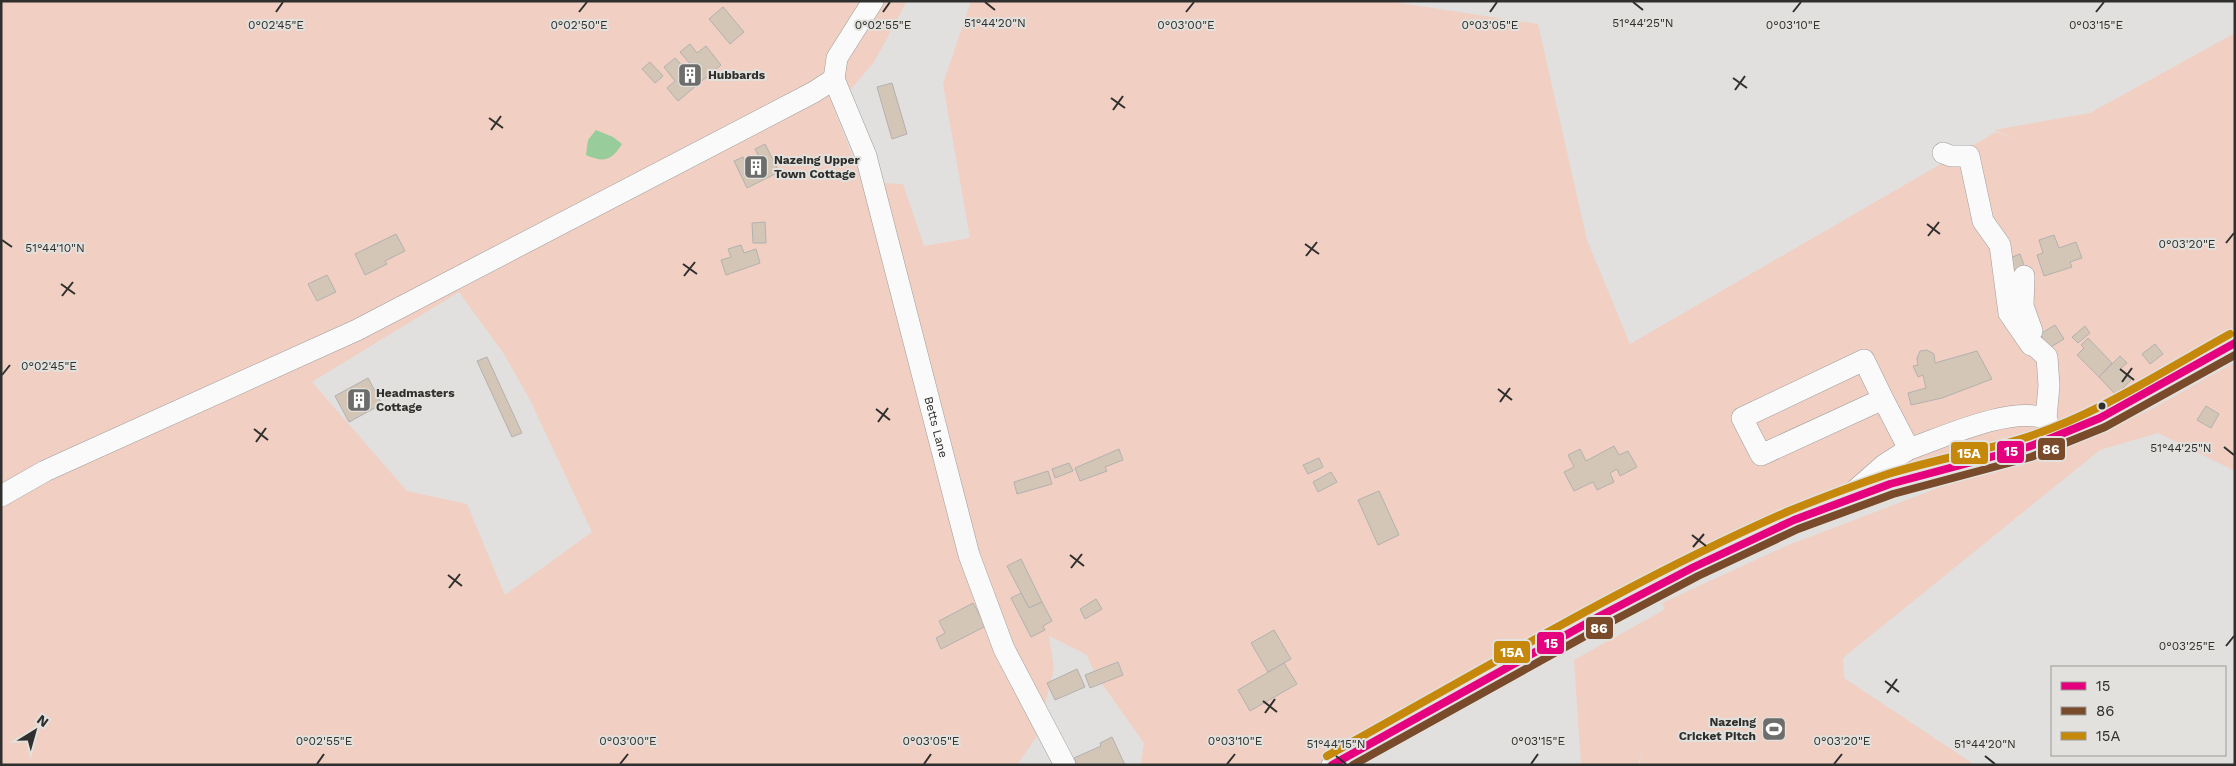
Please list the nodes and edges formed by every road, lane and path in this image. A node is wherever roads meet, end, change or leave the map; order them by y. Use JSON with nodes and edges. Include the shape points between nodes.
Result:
{"nodes":[{"id":1,"x":873,"y":1,"type":"edge"},
{"id":2,"x":834,"y":79,"type":"junction"},
{"id":3,"x":1943,"y":153,"type":"dead end"},
{"id":4,"x":2024,"y":276,"type":"dead end"},
{"id":5,"x":2235,"y":344,"type":"edge"},
{"id":6,"x":2046,"y":356,"type":"junction"},
{"id":7,"x":1883,"y":399,"type":"junction"},
{"id":8,"x":2050,"y":428,"type":"junction"},
{"id":9,"x":1909,"y":449,"type":"junction"},
{"id":10,"x":1,"y":496,"type":"edge"},
{"id":11,"x":1844,"y":501,"type":"junction"},
{"id":12,"x":1065,"y":765,"type":"edge"},
{"id":13,"x":1332,"y":765,"type":"edge"}],
"edges":[{"from":1,"to":2,"type":"street","via":[[838,58]]},
{"from":2,"to":10,"type":"street","via":[[357,330],[45,471]]},
{"from":2,"to":12,"type":"street","name":"Betts Lane","via":[[866,156],[969,555],[1004,649]]},
{"from":3,"to":6,"type":"street","via":[[1969,156],[1983,221],[2000,245],[2009,313],[2031,345]]},
{"from":4,"to":6,"type":"street","via":[[2023,306],[2030,328]]},
{"from":5,"to":8,"type":"street","via":[[2100,418]]},
{"from":6,"to":8,"type":"street"},
{"from":7,"to":7,"type":"street","via":[[1761,456],[1742,418],[1864,360]]},
{"from":7,"to":9,"type":"street"},
{"from":8,"to":9,"type":"street","via":[[2035,415],[2006,416]]},
{"from":8,"to":11,"type":"street","via":[[2028,447],[1890,484]]},
{"from":9,"to":11,"type":"street","via":[[1862,482]]},
{"from":11,"to":13,"type":"street","via":[[1794,520],[1686,571]]}]}
